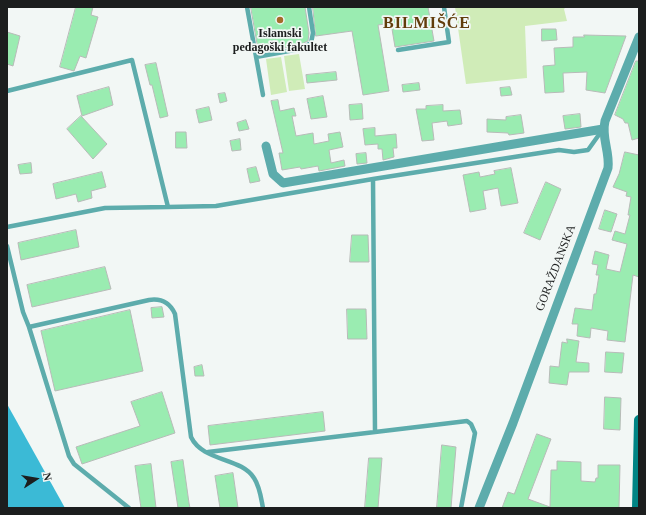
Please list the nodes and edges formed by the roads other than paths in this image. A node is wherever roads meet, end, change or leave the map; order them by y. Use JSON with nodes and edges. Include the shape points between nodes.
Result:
{"nodes":[{"id":1,"x":247,"y":7,"type":"edge"},
{"id":2,"x":309,"y":7,"type":"edge"},
{"id":3,"x":444,"y":7,"type":"edge"},
{"id":4,"x":639,"y":37,"type":"edge"},
{"id":5,"x":398,"y":50,"type":"dead end"},
{"id":6,"x":256,"y":57,"type":"junction"},
{"id":7,"x":7,"y":92,"type":"edge"},
{"id":8,"x":263,"y":95,"type":"dead end"},
{"id":9,"x":602,"y":130,"type":"junction"},
{"id":10,"x":266,"y":146,"type":"dead end"},
{"id":11,"x":373,"y":179,"type":"junction"},
{"id":12,"x":168,"y":207,"type":"junction"},
{"id":13,"x":7,"y":227,"type":"edge"},
{"id":14,"x":7,"y":246,"type":"edge"},
{"id":15,"x":29,"y":327,"type":"junction"},
{"id":16,"x":639,"y":420,"type":"edge"},
{"id":17,"x":375,"y":432,"type":"junction"},
{"id":18,"x":206,"y":452,"type":"junction"},
{"id":19,"x":129,"y":508,"type":"edge"},
{"id":20,"x":263,"y":508,"type":"edge"},
{"id":21,"x":461,"y":508,"type":"edge"},
{"id":22,"x":479,"y":508,"type":"edge"},
{"id":23,"x":637,"y":508,"type":"edge"}],
"edges":[{"from":1,"to":6,"type":"lane"},
{"from":2,"to":6,"type":"lane","via":[[312,43],[300,49]]},
{"from":3,"to":5,"type":"lane","via":[[449,42]]},
{"from":4,"to":9,"type":"street"},
{"from":6,"to":8,"type":"lane"},
{"from":7,"to":12,"type":"lane","via":[[132,60]]},
{"from":9,"to":10,"type":"street","via":[[283,183],[273,174]]},
{"from":9,"to":11,"type":"lane","via":[[588,150],[559,150]]},
{"from":9,"to":22,"type":"street","name":"GORAŽDANSKA","via":[[609,159],[608,168]]},
{"from":11,"to":12,"type":"lane","via":[[216,206]]},
{"from":11,"to":17,"type":"lane"},
{"from":12,"to":13,"type":"lane","via":[[105,208]]},
{"from":14,"to":15,"type":"lane"},
{"from":15,"to":18,"type":"lane","via":[[149,300],[165,301],[175,314],[191,437],[194,444]]},
{"from":15,"to":19,"type":"lane","via":[[69,456],[74,464]]},
{"from":16,"to":23,"type":"street"},
{"from":17,"to":18,"type":"lane"},
{"from":17,"to":21,"type":"lane","via":[[455,422],[467,421],[471,424],[475,433]]},
{"from":18,"to":20,"type":"lane","via":[[251,474],[258,485]]}]}
